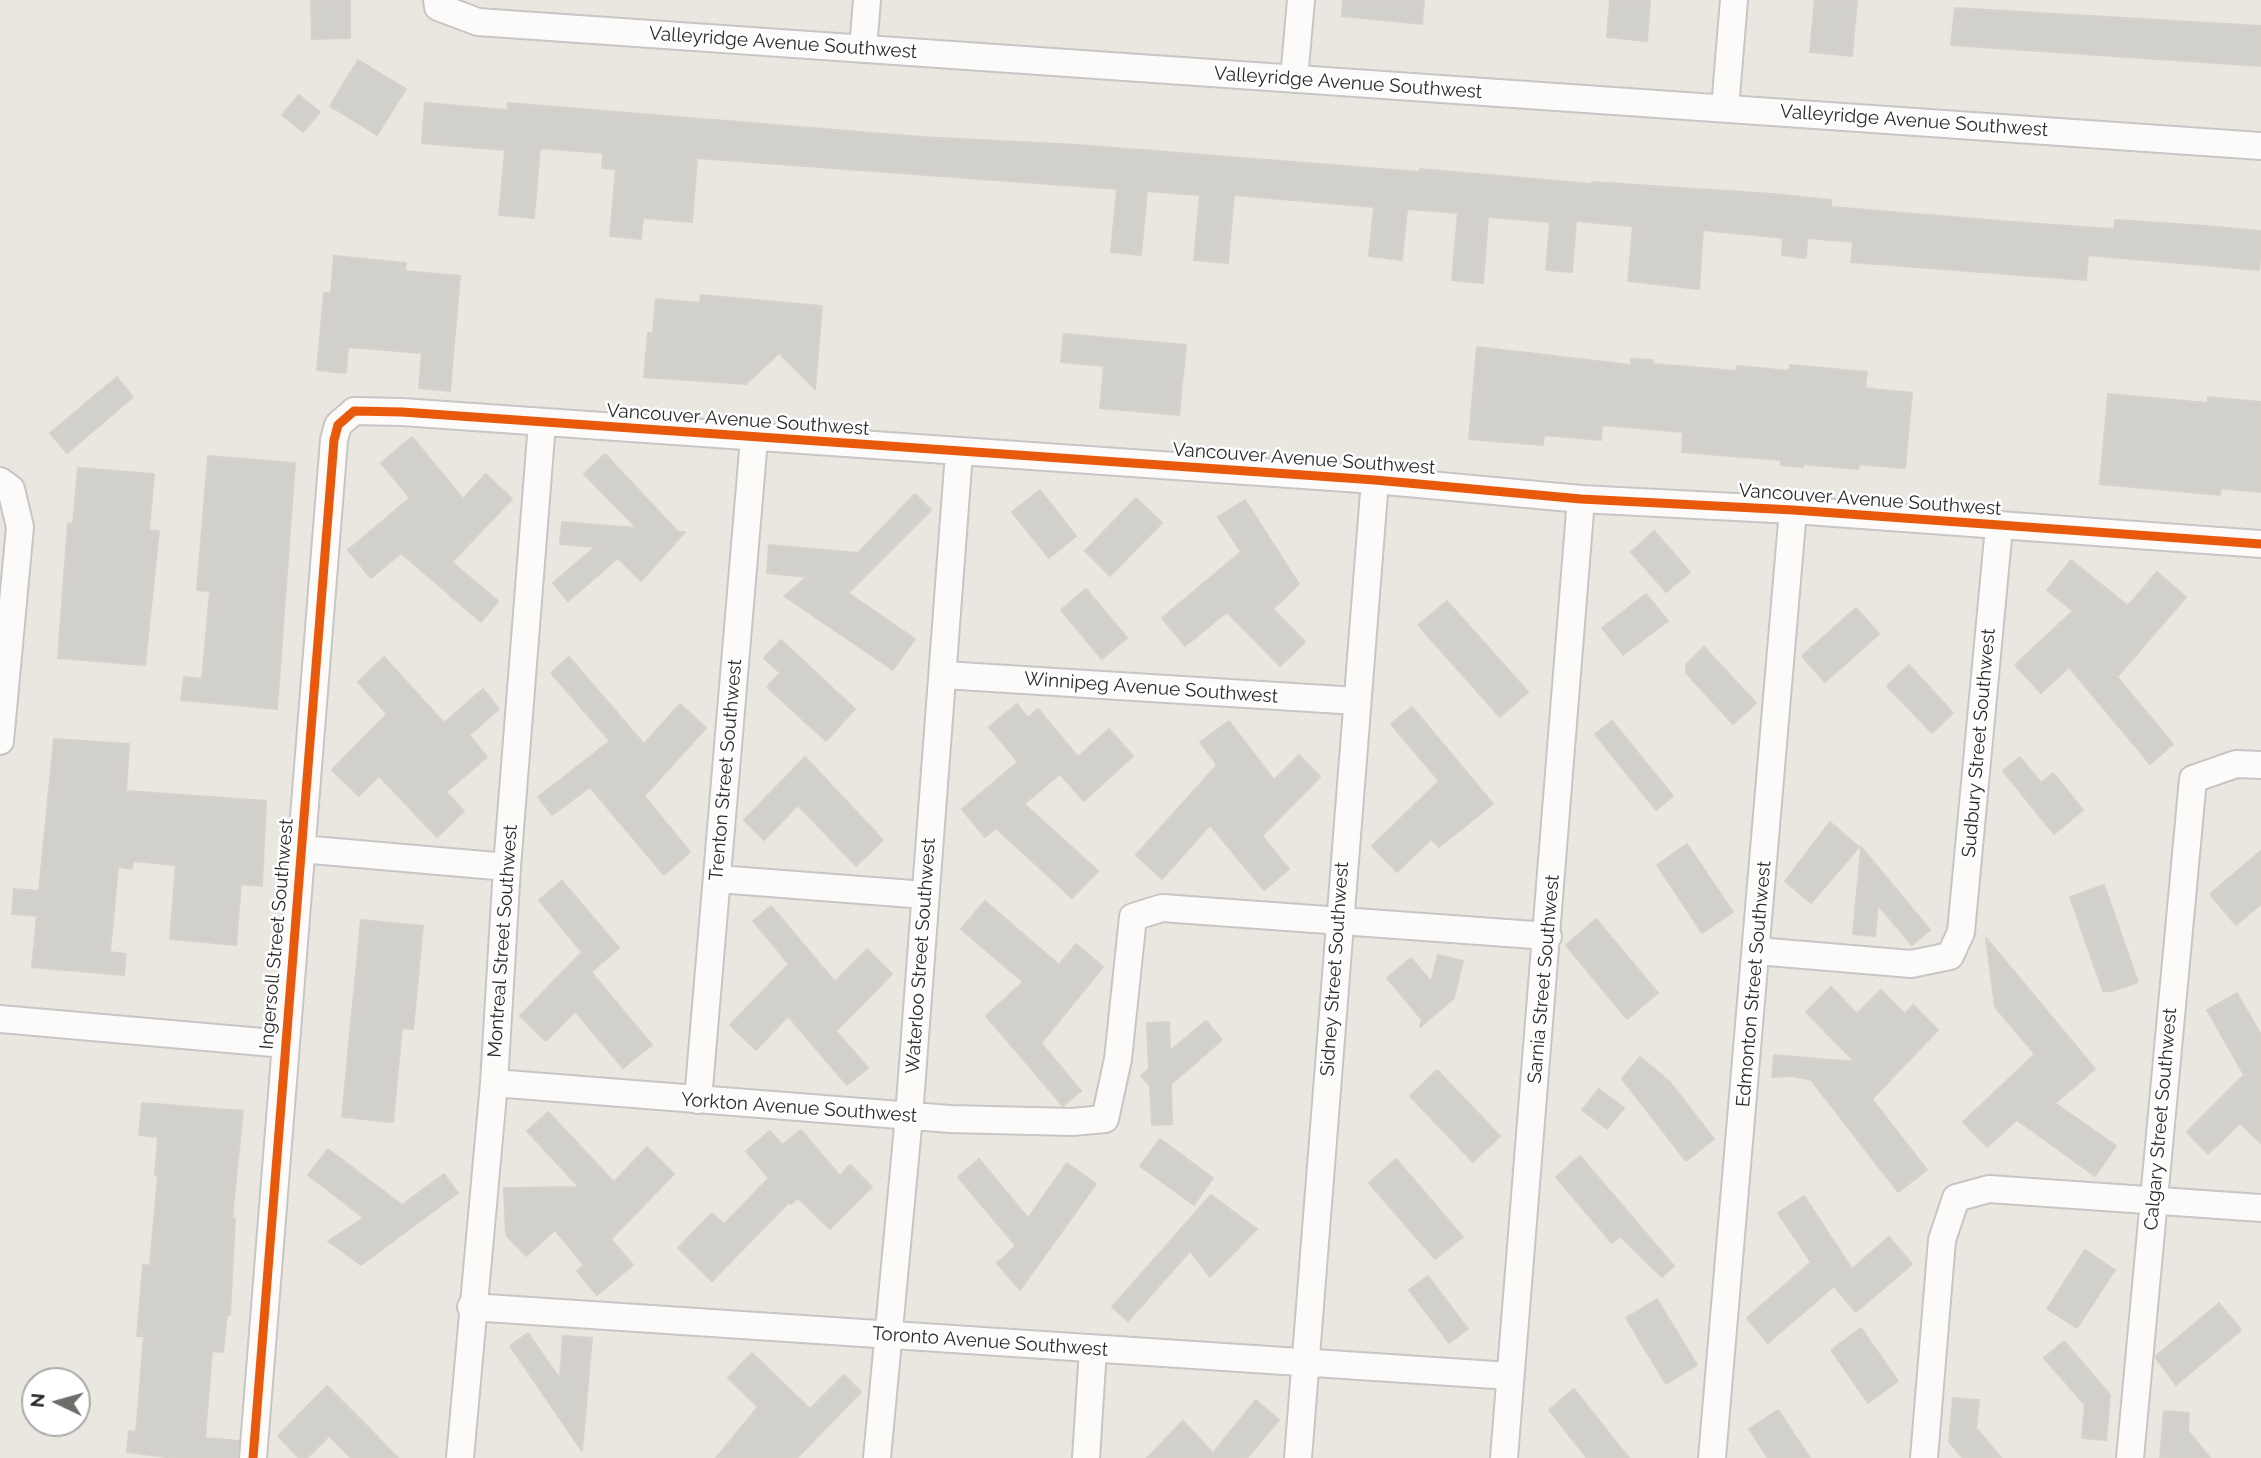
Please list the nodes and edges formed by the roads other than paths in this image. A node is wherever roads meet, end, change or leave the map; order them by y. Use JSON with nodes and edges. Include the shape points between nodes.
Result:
{"nodes":[{"id":1,"x":867,"y":0,"type":"edge"},
{"id":2,"x":1301,"y":0,"type":"edge"},
{"id":3,"x":1734,"y":0,"type":"edge"},
{"id":4,"x":438,"y":3,"type":"edge"},
{"id":5,"x":863,"y":49,"type":"junction"},
{"id":6,"x":1294,"y":79,"type":"junction"},
{"id":7,"x":1725,"y":108,"type":"junction"},
{"id":8,"x":2261,"y":146,"type":"edge"},
{"id":9,"x":346,"y":416,"type":"joint"},
{"id":10,"x":542,"y":423,"type":"junction"},
{"id":11,"x":754,"y":439,"type":"junction"},
{"id":12,"x":959,"y":453,"type":"junction"},
{"id":13,"x":1375,"y":480,"type":"junction"},
{"id":14,"x":6,"y":485,"type":"edge"},
{"id":15,"x":1581,"y":499,"type":"junction"},
{"id":16,"x":1793,"y":510,"type":"junction"},
{"id":17,"x":1999,"y":527,"type":"junction"},
{"id":18,"x":2261,"y":544,"type":"edge"},
{"id":19,"x":944,"y":676,"type":"junction"},
{"id":20,"x":1357,"y":701,"type":"junction"},
{"id":21,"x":0,"y":741,"type":"edge"},
{"id":22,"x":2261,"y":765,"type":"edge"},
{"id":23,"x":301,"y":849,"type":"junction"},
{"id":24,"x":507,"y":867,"type":"junction"},
{"id":25,"x":718,"y":879,"type":"junction"},
{"id":26,"x":925,"y":895,"type":"junction"},
{"id":27,"x":1339,"y":923,"type":"junction"},
{"id":28,"x":1548,"y":936,"type":"junction"},
{"id":29,"x":1757,"y":951,"type":"junction"},
{"id":30,"x":0,"y":1019,"type":"edge"},
{"id":31,"x":285,"y":1044,"type":"junction"},
{"id":32,"x":494,"y":1083,"type":"junction"},
{"id":33,"x":698,"y":1100,"type":"junction"},
{"id":34,"x":909,"y":1116,"type":"junction"},
{"id":35,"x":2154,"y":1200,"type":"junction"},
{"id":36,"x":2261,"y":1208,"type":"edge"},
{"id":37,"x":471,"y":1307,"type":"junction"},
{"id":38,"x":890,"y":1335,"type":"junction"},
{"id":39,"x":1093,"y":1349,"type":"junction"},
{"id":40,"x":1305,"y":1363,"type":"junction"},
{"id":41,"x":1510,"y":1376,"type":"junction"},
{"id":42,"x":253,"y":1458,"type":"edge"},
{"id":43,"x":460,"y":1458,"type":"edge"},
{"id":44,"x":877,"y":1458,"type":"edge"},
{"id":45,"x":1086,"y":1458,"type":"edge"},
{"id":46,"x":1298,"y":1458,"type":"edge"},
{"id":47,"x":1504,"y":1458,"type":"edge"},
{"id":48,"x":1712,"y":1458,"type":"edge"},
{"id":49,"x":1924,"y":1458,"type":"edge"},
{"id":50,"x":2130,"y":1458,"type":"edge"}],
"edges":[{"from":1,"to":5,"type":"street"},
{"from":2,"to":6,"type":"street"},
{"from":3,"to":7,"type":"street"},
{"from":4,"to":5,"type":"street","name":"Valleyridge Avenue Southwest","via":[[478,22]]},
{"from":5,"to":6,"type":"street","name":"Valleyridge Avenue Southwest"},
{"from":6,"to":7,"type":"street","name":"Valleyridge Avenue Southwest"},
{"from":7,"to":8,"type":"street","name":"Valleyridge Avenue Southwest"},
{"from":9,"to":10,"type":"street","name":"Vancouver Avenue Southwest","via":[[354,411],[402,412]]},
{"from":9,"to":23,"type":"street","name":"Ingersoll Street Southwest","via":[[334,440]]},
{"from":10,"to":11,"type":"street","name":"Vancouver Avenue Southwest"},
{"from":10,"to":24,"type":"street","name":"Montreal Street Southwest"},
{"from":11,"to":12,"type":"street","name":"Vancouver Avenue Southwest"},
{"from":11,"to":25,"type":"street","name":"Trenton Street Southwest"},
{"from":12,"to":13,"type":"street","name":"Vancouver Avenue Southwest"},
{"from":12,"to":19,"type":"street","name":"Waterloo Street Southwest"},
{"from":13,"to":15,"type":"street","name":"Vancouver Avenue Southwest"},
{"from":13,"to":20,"type":"street","name":"Sidney Street Southwest"},
{"from":14,"to":21,"type":"street","via":[[20,527]]},
{"from":15,"to":16,"type":"street","name":"Vancouver Avenue Southwest"},
{"from":15,"to":28,"type":"street","name":"Sarnia Street Southwest"},
{"from":16,"to":17,"type":"street","name":"Vancouver Avenue Southwest"},
{"from":16,"to":29,"type":"street","name":"Edmonton Street Southwest"},
{"from":17,"to":18,"type":"street","name":"Vancouver Avenue Southwest"},
{"from":17,"to":29,"type":"street","name":"Sudbury Street Southwest","via":[[1961,932],[1950,956],[1911,964]]},
{"from":19,"to":20,"type":"street","name":"Winnipeg Avenue Southwest"},
{"from":19,"to":26,"type":"street","name":"Waterloo Street Southwest"},
{"from":20,"to":27,"type":"street","name":"Sidney Street Southwest"},
{"from":22,"to":35,"type":"street","name":"Calgary Street Southwest","via":[[2236,764],[2193,779]]},
{"from":23,"to":24,"type":"street"},
{"from":23,"to":31,"type":"street","name":"Ingersoll Street Southwest"},
{"from":24,"to":32,"type":"street","name":"Montreal Street Southwest"},
{"from":25,"to":26,"type":"street"},
{"from":25,"to":33,"type":"street","name":"Trenton Street Southwest"},
{"from":26,"to":34,"type":"street","name":"Waterloo Street Southwest"},
{"from":27,"to":28,"type":"street"},
{"from":27,"to":34,"type":"street","name":"Yorkton Avenue Southwest","via":[[1162,908],[1133,917],[1118,1059],[1105,1119],[1072,1122]]},
{"from":27,"to":40,"type":"street","name":"Sidney Street Southwest"},
{"from":28,"to":41,"type":"street","name":"Sarnia Street Southwest"},
{"from":29,"to":48,"type":"street","name":"Edmonton Street Southwest"},
{"from":30,"to":31,"type":"street"},
{"from":31,"to":42,"type":"street","name":"Ingersoll Street Southwest"},
{"from":32,"to":33,"type":"street","name":"Yorkton Avenue Southwest"},
{"from":32,"to":37,"type":"street","name":"Montreal Street Southwest"},
{"from":33,"to":34,"type":"street","name":"Yorkton Avenue Southwest"},
{"from":34,"to":38,"type":"street","name":"Waterloo Street Southwest"},
{"from":35,"to":36,"type":"street"},
{"from":35,"to":49,"type":"street","via":[[1989,1189],[1956,1198],[1942,1240]]},
{"from":35,"to":50,"type":"street","name":"Calgary Street Southwest"},
{"from":37,"to":38,"type":"street","name":"Toronto Avenue Southwest"},
{"from":37,"to":43,"type":"street","name":"Montreal Street Southwest"},
{"from":38,"to":39,"type":"street","name":"Toronto Avenue Southwest"},
{"from":38,"to":44,"type":"street","name":"Waterloo Street Southwest"},
{"from":39,"to":40,"type":"street","name":"Toronto Avenue Southwest"},
{"from":39,"to":45,"type":"street"},
{"from":40,"to":41,"type":"street","name":"Toronto Avenue Southwest"},
{"from":40,"to":46,"type":"street","name":"Sidney Street Southwest"},
{"from":41,"to":47,"type":"street","name":"Sarnia Street Southwest"}]}
